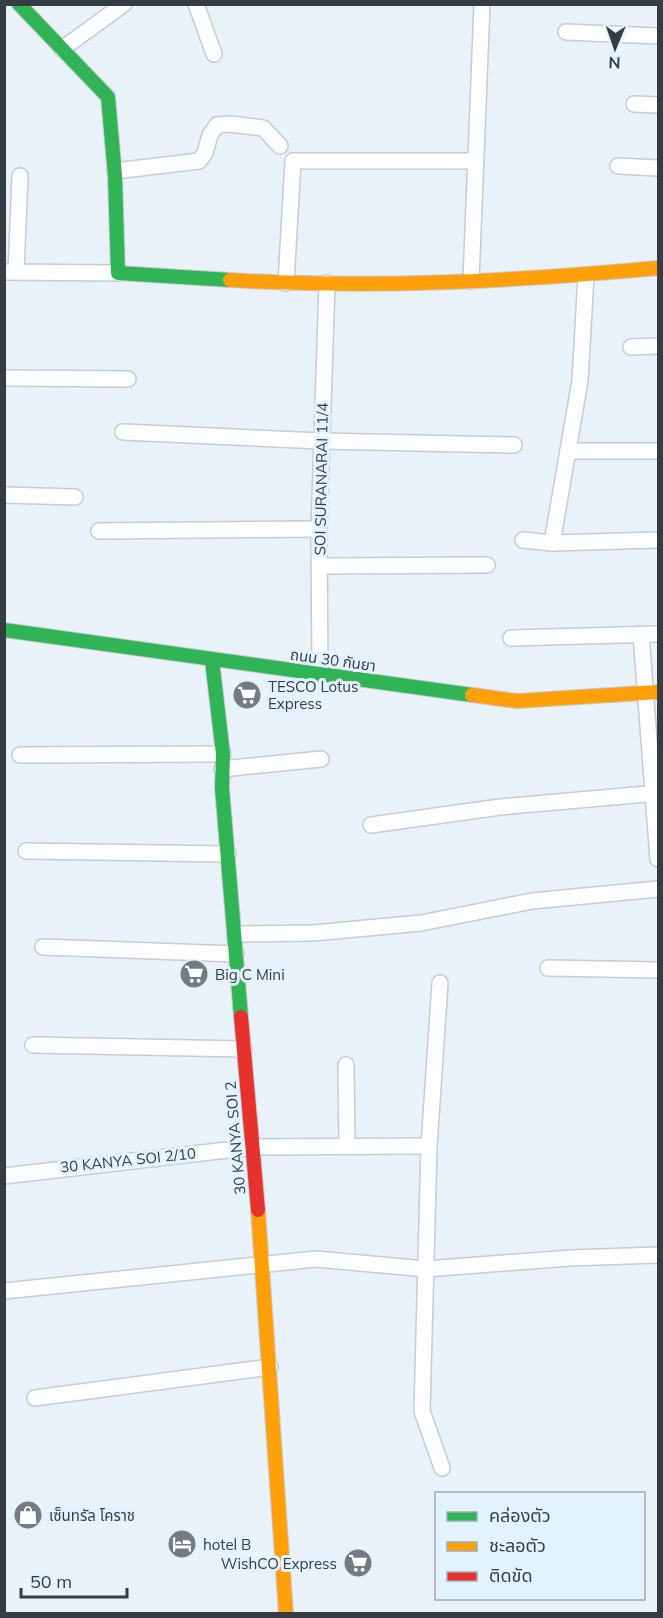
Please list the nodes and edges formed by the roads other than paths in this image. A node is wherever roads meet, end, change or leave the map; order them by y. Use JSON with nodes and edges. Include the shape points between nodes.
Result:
{"nodes":[{"id":1,"x":19,"y":4,"type":"edge"},
{"id":2,"x":124,"y":4,"type":"edge"},
{"id":3,"x":196,"y":4,"type":"edge"},
{"id":4,"x":482,"y":4,"type":"edge"},
{"id":5,"x":566,"y":32,"type":"dead end"},
{"id":6,"x":658,"y":36,"type":"edge"},
{"id":7,"x":62,"y":49,"type":"junction"},
{"id":8,"x":214,"y":54,"type":"dead end"},
{"id":9,"x":634,"y":104,"type":"dead end"},
{"id":10,"x":658,"y":105,"type":"edge"},
{"id":11,"x":280,"y":146,"type":"dead end"},
{"id":12,"x":476,"y":161,"type":"junction"},
{"id":13,"x":618,"y":166,"type":"dead end"},
{"id":14,"x":658,"y":168,"type":"edge"},
{"id":15,"x":115,"y":171,"type":"junction"},
{"id":16,"x":20,"y":176,"type":"dead end"},
{"id":17,"x":658,"y":268,"type":"edge"},
{"id":18,"x":10,"y":272,"type":"edge"},
{"id":19,"x":118,"y":273,"type":"junction"},
{"id":20,"x":586,"y":275,"type":"junction"},
{"id":21,"x":471,"y":281,"type":"junction"},
{"id":22,"x":286,"y":283,"type":"junction"},
{"id":23,"x":327,"y":283,"type":"junction"},
{"id":24,"x":658,"y":346,"type":"edge"},
{"id":25,"x":631,"y":347,"type":"dead end"},
{"id":26,"x":4,"y":378,"type":"edge"},
{"id":27,"x":128,"y":379,"type":"dead end"},
{"id":28,"x":123,"y":432,"type":"dead end"},
{"id":29,"x":321,"y":441,"type":"junction"},
{"id":30,"x":514,"y":445,"type":"dead end"},
{"id":31,"x":568,"y":451,"type":"junction"},
{"id":32,"x":658,"y":451,"type":"edge"},
{"id":33,"x":4,"y":495,"type":"edge"},
{"id":34,"x":75,"y":497,"type":"dead end"},
{"id":35,"x":319,"y":529,"type":"junction"},
{"id":36,"x":99,"y":531,"type":"dead end"},
{"id":37,"x":524,"y":540,"type":"dead end"},
{"id":38,"x":658,"y":540,"type":"edge"},
{"id":39,"x":552,"y":543,"type":"junction"},
{"id":40,"x":487,"y":565,"type":"dead end"},
{"id":41,"x":319,"y":566,"type":"junction"},
{"id":42,"x":4,"y":630,"type":"edge"},
{"id":43,"x":641,"y":634,"type":"junction"},
{"id":44,"x":658,"y":634,"type":"edge"},
{"id":45,"x":511,"y":638,"type":"dead end"},
{"id":46,"x":212,"y":660,"type":"junction"},
{"id":47,"x":320,"y":675,"type":"junction"},
{"id":48,"x":651,"y":692,"type":"edge"},
{"id":49,"x":20,"y":755,"type":"dead end"},
{"id":50,"x":321,"y":759,"type":"dead end"},
{"id":51,"x":223,"y":762,"type":"junction"},
{"id":52,"x":656,"y":794,"type":"edge"},
{"id":53,"x":371,"y":825,"type":"dead end"},
{"id":54,"x":26,"y":851,"type":"dead end"},
{"id":55,"x":228,"y":854,"type":"junction"},
{"id":56,"x":658,"y":859,"type":"edge"},
{"id":57,"x":658,"y":889,"type":"edge"},
{"id":58,"x":235,"y":934,"type":"junction"},
{"id":59,"x":43,"y":947,"type":"dead end"},
{"id":60,"x":236,"y":954,"type":"junction"},
{"id":61,"x":548,"y":968,"type":"dead end"},
{"id":62,"x":658,"y":970,"type":"edge"},
{"id":63,"x":440,"y":982,"type":"dead end"},
{"id":64,"x":33,"y":1045,"type":"dead end"},
{"id":65,"x":244,"y":1049,"type":"junction"},
{"id":66,"x":346,"y":1065,"type":"dead end"},
{"id":67,"x":347,"y":1146,"type":"junction"},
{"id":68,"x":429,"y":1146,"type":"junction"},
{"id":69,"x":252,"y":1147,"type":"junction"},
{"id":70,"x":4,"y":1176,"type":"edge"},
{"id":71,"x":658,"y":1255,"type":"edge"},
{"id":72,"x":262,"y":1263,"type":"junction"},
{"id":73,"x":426,"y":1269,"type":"junction"},
{"id":74,"x":4,"y":1291,"type":"edge"},
{"id":75,"x":270,"y":1367,"type":"junction"},
{"id":76,"x":35,"y":1398,"type":"dead end"},
{"id":77,"x":442,"y":1468,"type":"dead end"},
{"id":78,"x":286,"y":1614,"type":"edge"}],
"edges":[{"from":1,"to":7,"type":"street"},
{"from":2,"to":7,"type":"street"},
{"from":3,"to":8,"type":"street"},
{"from":4,"to":12,"type":"street"},
{"from":5,"to":6,"type":"street"},
{"from":7,"to":15,"type":"street","via":[[108,97]]},
{"from":9,"to":10,"type":"street"},
{"from":11,"to":15,"type":"street","via":[[263,128],[222,124],[213,129],[200,161]]},
{"from":12,"to":21,"type":"street"},
{"from":12,"to":22,"type":"street","via":[[293,161]]},
{"from":13,"to":14,"type":"street"},
{"from":15,"to":19,"type":"street"},
{"from":16,"to":18,"type":"street"},
{"from":17,"to":20,"type":"street"},
{"from":18,"to":19,"type":"street"},
{"from":19,"to":22,"type":"street"},
{"from":20,"to":21,"type":"street"},
{"from":20,"to":31,"type":"street","via":[[580,381]]},
{"from":21,"to":23,"type":"street"},
{"from":22,"to":23,"type":"street"},
{"from":23,"to":29,"type":"street","name":"SOI SURANARAI 11/4"},
{"from":24,"to":25,"type":"street"},
{"from":26,"to":27,"type":"street"},
{"from":28,"to":29,"type":"street"},
{"from":29,"to":30,"type":"street"},
{"from":29,"to":35,"type":"street","name":"SOI SURANARAI 11/4"},
{"from":31,"to":32,"type":"street"},
{"from":31,"to":39,"type":"street"},
{"from":33,"to":34,"type":"street"},
{"from":35,"to":36,"type":"street"},
{"from":35,"to":41,"type":"street","name":"SOI SURANARAI 11/4"},
{"from":37,"to":39,"type":"street"},
{"from":38,"to":39,"type":"street"},
{"from":40,"to":41,"type":"street"},
{"from":41,"to":47,"type":"street","name":"SOI SURANARAI 11/4"},
{"from":42,"to":46,"type":"street","name":"ถนน 30 กันยา"},
{"from":43,"to":44,"type":"street"},
{"from":43,"to":45,"type":"street"},
{"from":43,"to":48,"type":"street"},
{"from":46,"to":47,"type":"street","name":"ถนน 30 กันยา"},
{"from":46,"to":51,"type":"street","name":"30 KANYA SOI 2"},
{"from":47,"to":48,"type":"street","name":"ถนน 30 กันยา","via":[[517,701]]},
{"from":48,"to":52,"type":"street"},
{"from":49,"to":51,"type":"street"},
{"from":50,"to":51,"type":"street"},
{"from":51,"to":55,"type":"street","name":"30 KANYA SOI 2"},
{"from":52,"to":53,"type":"street","via":[[500,807]]},
{"from":52,"to":56,"type":"street"},
{"from":54,"to":55,"type":"street"},
{"from":55,"to":58,"type":"street","name":"30 KANYA SOI 2"},
{"from":57,"to":58,"type":"street","via":[[532,901],[421,923],[313,933]]},
{"from":58,"to":60,"type":"street","name":"30 KANYA SOI 2"},
{"from":59,"to":60,"type":"street"},
{"from":60,"to":65,"type":"street","name":"30 KANYA SOI 2"},
{"from":61,"to":62,"type":"street"},
{"from":63,"to":68,"type":"street"},
{"from":64,"to":65,"type":"street"},
{"from":65,"to":69,"type":"street","name":"30 KANYA SOI 2"},
{"from":66,"to":67,"type":"street"},
{"from":67,"to":68,"type":"street","name":"30 KANYA SOI 2/10"},
{"from":67,"to":69,"type":"street","name":"30 KANYA SOI 2/10"},
{"from":68,"to":73,"type":"street"},
{"from":69,"to":70,"type":"street","name":"30 KANYA SOI 2/10"},
{"from":69,"to":72,"type":"street","name":"30 KANYA SOI 2"},
{"from":71,"to":73,"type":"street"},
{"from":72,"to":73,"type":"street","via":[[316,1259]]},
{"from":72,"to":74,"type":"street"},
{"from":72,"to":75,"type":"street","name":"30 KANYA SOI 2"},
{"from":73,"to":77,"type":"street","via":[[422,1411]]},
{"from":75,"to":76,"type":"street"},
{"from":75,"to":78,"type":"street","name":"30 KANYA SOI 2"}]}
